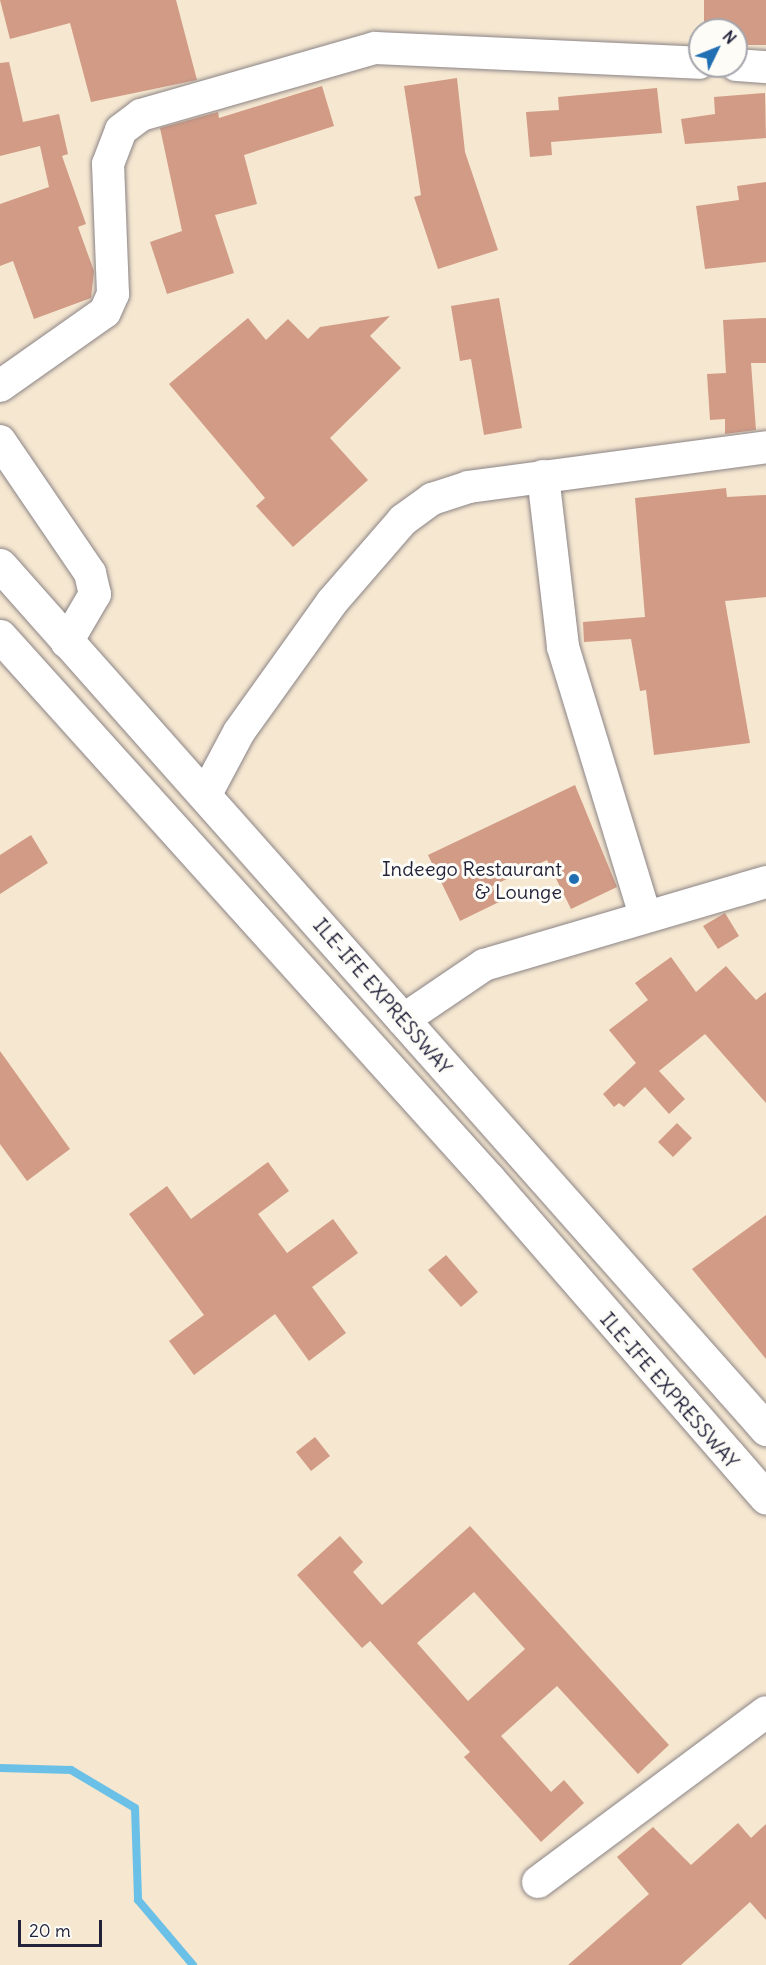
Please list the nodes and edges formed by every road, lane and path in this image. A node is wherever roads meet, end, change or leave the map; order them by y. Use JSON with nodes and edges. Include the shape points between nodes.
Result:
{"nodes":[{"id":1,"x":688,"y":62,"type":"edge"},
{"id":2,"x":748,"y":66,"type":"edge"},
{"id":3,"x":766,"y":67,"type":"edge"},
{"id":4,"x":0,"y":386,"type":"edge"},
{"id":5,"x":0,"y":441,"type":"edge"},
{"id":6,"x":766,"y":447,"type":"edge"},
{"id":7,"x":543,"y":476,"type":"junction"},
{"id":8,"x":0,"y":565,"type":"edge"},
{"id":9,"x":0,"y":636,"type":"edge"},
{"id":10,"x":68,"y":642,"type":"junction"},
{"id":11,"x":206,"y":794,"type":"junction"},
{"id":12,"x":766,"y":882,"type":"edge"},
{"id":13,"x":645,"y":916,"type":"junction"},
{"id":14,"x":403,"y":1020,"type":"junction"},
{"id":15,"x":574,"y":1213,"type":"junction"},
{"id":16,"x":544,"y":1246,"type":"junction"},
{"id":17,"x":766,"y":1429,"type":"edge"},
{"id":18,"x":766,"y":1498,"type":"edge"},
{"id":19,"x":766,"y":1712,"type":"edge"},
{"id":20,"x":538,"y":1882,"type":"dead end"}],
"edges":[{"from":1,"to":4,"type":"street","via":[[375,48],[141,115],[121,130],[108,164],[112,294],[105,312]]},
{"from":2,"to":3,"type":"street"},
{"from":5,"to":10,"type":"street","via":[[90,573],[95,594]]},
{"from":6,"to":7,"type":"street"},
{"from":7,"to":11,"type":"street","via":[[468,487],[432,498],[403,520],[332,602],[259,704]]},
{"from":7,"to":13,"type":"street","via":[[563,647]]},
{"from":8,"to":10,"type":"main road","name":"ILE-IFE EXPRESSWAY"},
{"from":9,"to":16,"type":"main road","name":"ILE-IFE EXPRESSWAY"},
{"from":10,"to":11,"type":"main road","name":"ILE-IFE EXPRESSWAY"},
{"from":11,"to":14,"type":"main road","name":"ILE-IFE EXPRESSWAY"},
{"from":12,"to":13,"type":"street"},
{"from":13,"to":14,"type":"street","via":[[484,965]]},
{"from":14,"to":15,"type":"main road","name":"ILE-IFE EXPRESSWAY"},
{"from":15,"to":16,"type":"main road"},
{"from":15,"to":17,"type":"main road","name":"ILE-IFE EXPRESSWAY"},
{"from":16,"to":18,"type":"main road","name":"ILE-IFE EXPRESSWAY"},
{"from":19,"to":20,"type":"street"}]}
